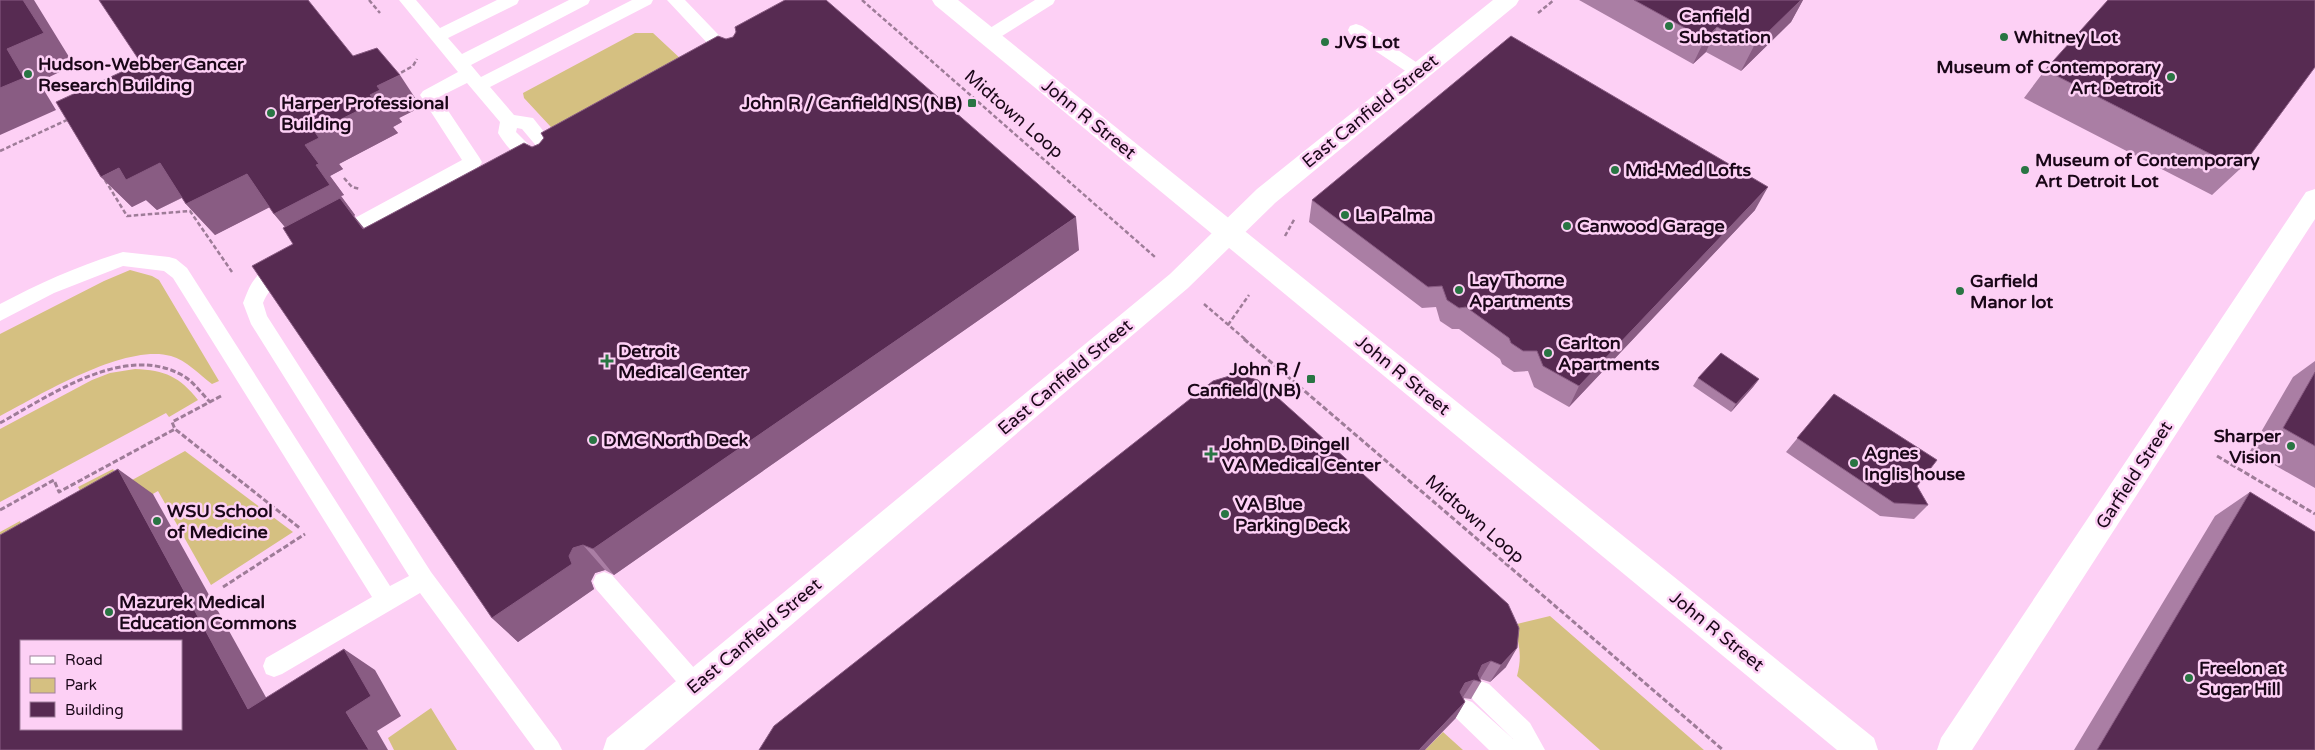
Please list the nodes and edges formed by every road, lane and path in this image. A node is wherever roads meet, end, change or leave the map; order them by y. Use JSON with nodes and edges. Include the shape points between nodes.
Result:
{"nodes":[{"id":1,"x":369,"y":0,"type":"edge"},
{"id":2,"x":407,"y":0,"type":"edge"},
{"id":3,"x":510,"y":0,"type":"edge"},
{"id":4,"x":582,"y":0,"type":"edge"},
{"id":5,"x":645,"y":0,"type":"edge"},
{"id":6,"x":675,"y":0,"type":"edge"},
{"id":7,"x":862,"y":0,"type":"edge"},
{"id":8,"x":944,"y":0,"type":"edge"},
{"id":9,"x":1047,"y":0,"type":"edge"},
{"id":10,"x":1508,"y":0,"type":"edge"},
{"id":11,"x":381,"y":14,"type":"dead end"},
{"id":12,"x":1356,"y":30,"type":"dead end"},
{"id":13,"x":437,"y":36,"type":"junction"},
{"id":14,"x":988,"y":37,"type":"junction"},
{"id":15,"x":412,"y":53,"type":"dead end"},
{"id":16,"x":739,"y":66,"type":"edge"},
{"id":17,"x":1419,"y":72,"type":"junction"},
{"id":18,"x":469,"y":74,"type":"junction"},
{"id":19,"x":387,"y":80,"type":"edge"},
{"id":20,"x":74,"y":127,"type":"edge"},
{"id":21,"x":0,"y":151,"type":"edge"},
{"id":22,"x":548,"y":167,"type":"edge"},
{"id":23,"x":103,"y":176,"type":"edge"},
{"id":24,"x":2315,"y":200,"type":"edge"},
{"id":25,"x":1229,"y":234,"type":"junction"},
{"id":26,"x":322,"y":244,"type":"edge"},
{"id":27,"x":1147,"y":249,"type":"dead end"},
{"id":28,"x":296,"y":258,"type":"edge"},
{"id":29,"x":235,"y":277,"type":"dead end"},
{"id":30,"x":1242,"y":305,"type":"dead end"},
{"id":31,"x":0,"y":313,"type":"edge"},
{"id":32,"x":0,"y":423,"type":"edge"},
{"id":33,"x":175,"y":429,"type":"junction"},
{"id":34,"x":2216,"y":456,"type":"dead end"},
{"id":35,"x":0,"y":510,"type":"edge"},
{"id":36,"x":2315,"y":514,"type":"edge"},
{"id":37,"x":423,"y":578,"type":"junction"},
{"id":38,"x":604,"y":582,"type":"dead end"},
{"id":39,"x":223,"y":587,"type":"dead end"},
{"id":40,"x":386,"y":600,"type":"junction"},
{"id":41,"x":274,"y":666,"type":"dead end"},
{"id":42,"x":695,"y":686,"type":"junction"},
{"id":43,"x":1481,"y":692,"type":"edge"},
{"id":44,"x":1464,"y":710,"type":"edge"},
{"id":45,"x":550,"y":750,"type":"edge"},
{"id":46,"x":619,"y":750,"type":"edge"},
{"id":47,"x":1512,"y":750,"type":"edge"},
{"id":48,"x":1533,"y":750,"type":"edge"},
{"id":49,"x":1724,"y":750,"type":"edge"},
{"id":50,"x":1862,"y":750,"type":"edge"},
{"id":51,"x":1953,"y":750,"type":"edge"}],
"edges":[{"from":1,"to":11,"type":"path"},
{"from":2,"to":13,"type":"lane"},
{"from":3,"to":13,"type":"lane"},
{"from":4,"to":18,"type":"lane"},
{"from":5,"to":18,"type":"lane"},
{"from":6,"to":16,"type":"lane"},
{"from":7,"to":27,"type":"path","name":"Midtown Loop"},
{"from":8,"to":14,"type":"street","name":"John R Street"},
{"from":9,"to":14,"type":"lane"},
{"from":10,"to":17,"type":"street","name":"East Canfield Street"},
{"from":12,"to":17,"type":"lane"},
{"from":13,"to":18,"type":"lane"},
{"from":14,"to":25,"type":"street","name":"John R Street"},
{"from":15,"to":19,"type":"path","via":[[417,58],[412,66]]},
{"from":17,"to":25,"type":"street","name":"East Canfield Street","via":[[1266,196]]},
{"from":18,"to":22,"type":"lane","via":[[509,121],[507,133],[528,157]]},
{"from":18,"to":26,"type":"lane","via":[[429,95],[473,162]]},
{"from":20,"to":21,"type":"path","via":[[69,119]]},
{"from":23,"to":29,"type":"path","via":[[127,216],[190,212]]},
{"from":24,"to":51,"type":"street","name":"Garfield Street"},
{"from":25,"to":42,"type":"street","name":"East Canfield Street","via":[[1172,288]]},
{"from":25,"to":50,"type":"street","name":"John R Street"},
{"from":28,"to":37,"type":"lane","via":[[280,267],[260,286],[253,302],[258,318]]},
{"from":30,"to":49,"type":"path","name":"Midtown Loop","via":[[1228,325]]},
{"from":31,"to":40,"type":"lane","via":[[47,288],[124,259],[169,264],[180,274]]},
{"from":32,"to":33,"type":"path","via":[[83,378],[114,368],[143,364],[166,367],[183,375],[210,402],[172,422]]},
{"from":33,"to":35,"type":"path","via":[[59,492],[54,480]]},
{"from":33,"to":39,"type":"path","via":[[306,533]]},
{"from":34,"to":36,"type":"path"},
{"from":37,"to":40,"type":"lane"},
{"from":37,"to":45,"type":"lane"},
{"from":38,"to":42,"type":"lane"},
{"from":40,"to":41,"type":"lane"},
{"from":42,"to":46,"type":"street","name":"East Canfield Street"},
{"from":43,"to":48,"type":"lane","via":[[1522,731]]},
{"from":44,"to":47,"type":"lane","via":[[1504,748]]}]}
